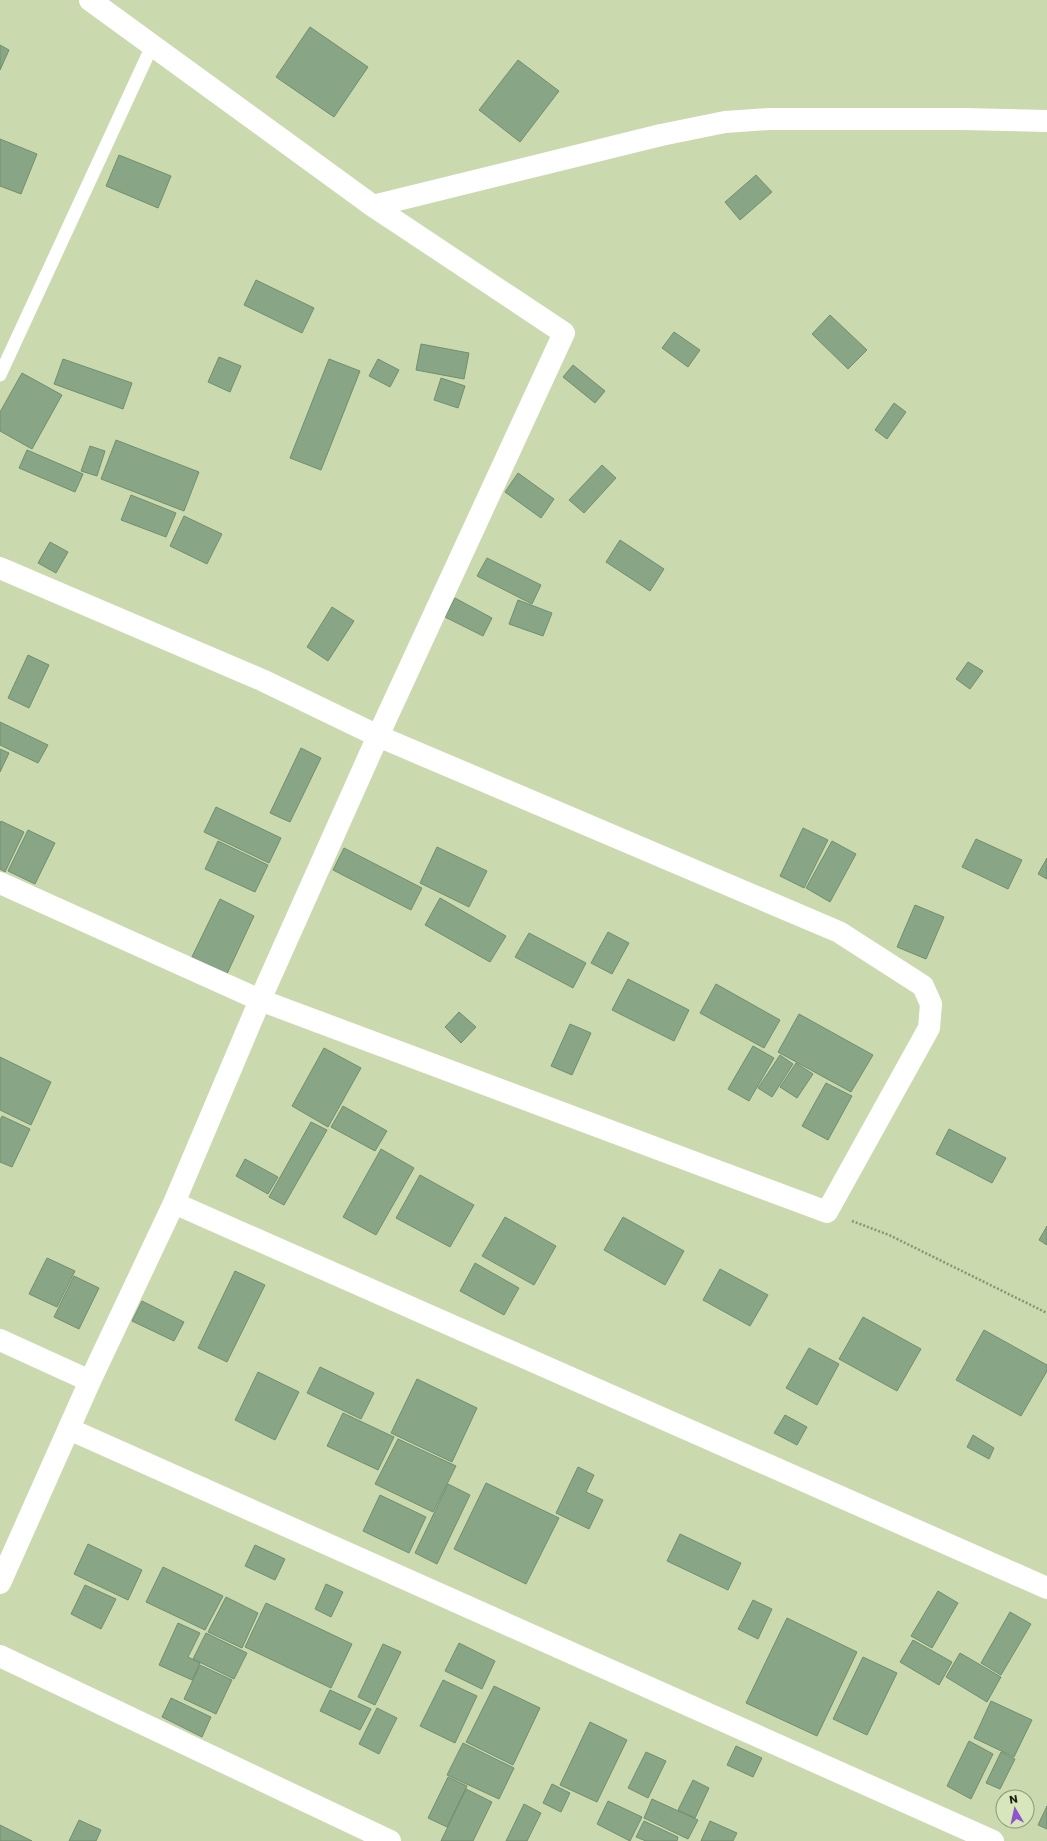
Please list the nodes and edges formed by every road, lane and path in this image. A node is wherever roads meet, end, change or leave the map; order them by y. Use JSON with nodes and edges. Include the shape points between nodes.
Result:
{"nodes":[{"id":1,"x":90,"y":0,"type":"edge"},
{"id":2,"x":152,"y":46,"type":"junction"},
{"id":3,"x":1047,"y":121,"type":"edge"},
{"id":4,"x":373,"y":206,"type":"junction"},
{"id":5,"x":0,"y":375,"type":"edge"},
{"id":6,"x":0,"y":568,"type":"edge"},
{"id":7,"x":378,"y":736,"type":"junction"},
{"id":8,"x":0,"y":883,"type":"edge"},
{"id":9,"x":260,"y":1000,"type":"junction"},
{"id":10,"x":174,"y":1203,"type":"junction"},
{"id":11,"x":827,"y":1212,"type":"junction"},
{"id":12,"x":1047,"y":1313,"type":"edge"},
{"id":13,"x":0,"y":1340,"type":"edge"},
{"id":14,"x":90,"y":1381,"type":"junction"},
{"id":15,"x":68,"y":1429,"type":"junction"},
{"id":16,"x":0,"y":1583,"type":"edge"},
{"id":17,"x":1047,"y":1588,"type":"edge"},
{"id":18,"x":0,"y":1656,"type":"edge"},
{"id":19,"x":390,"y":1841,"type":"edge"},
{"id":20,"x":993,"y":1841,"type":"edge"}],
"edges":[{"from":1,"to":2,"type":"street"},
{"from":2,"to":4,"type":"street"},
{"from":2,"to":5,"type":"lane"},
{"from":3,"to":4,"type":"street","via":[[769,119],[725,122],[661,135]]},
{"from":4,"to":7,"type":"street","via":[[564,333]]},
{"from":6,"to":7,"type":"street","via":[[262,680]]},
{"from":7,"to":9,"type":"street"},
{"from":7,"to":11,"type":"street","via":[[839,932],[923,986],[931,1004],[929,1028]]},
{"from":8,"to":9,"type":"street"},
{"from":9,"to":10,"type":"street"},
{"from":9,"to":11,"type":"street"},
{"from":10,"to":14,"type":"street"},
{"from":10,"to":17,"type":"street"},
{"from":11,"to":12,"type":"path","via":[[889,1235]]},
{"from":13,"to":14,"type":"street"},
{"from":14,"to":15,"type":"street"},
{"from":15,"to":16,"type":"street"},
{"from":15,"to":20,"type":"street"},
{"from":18,"to":19,"type":"street"}]}
